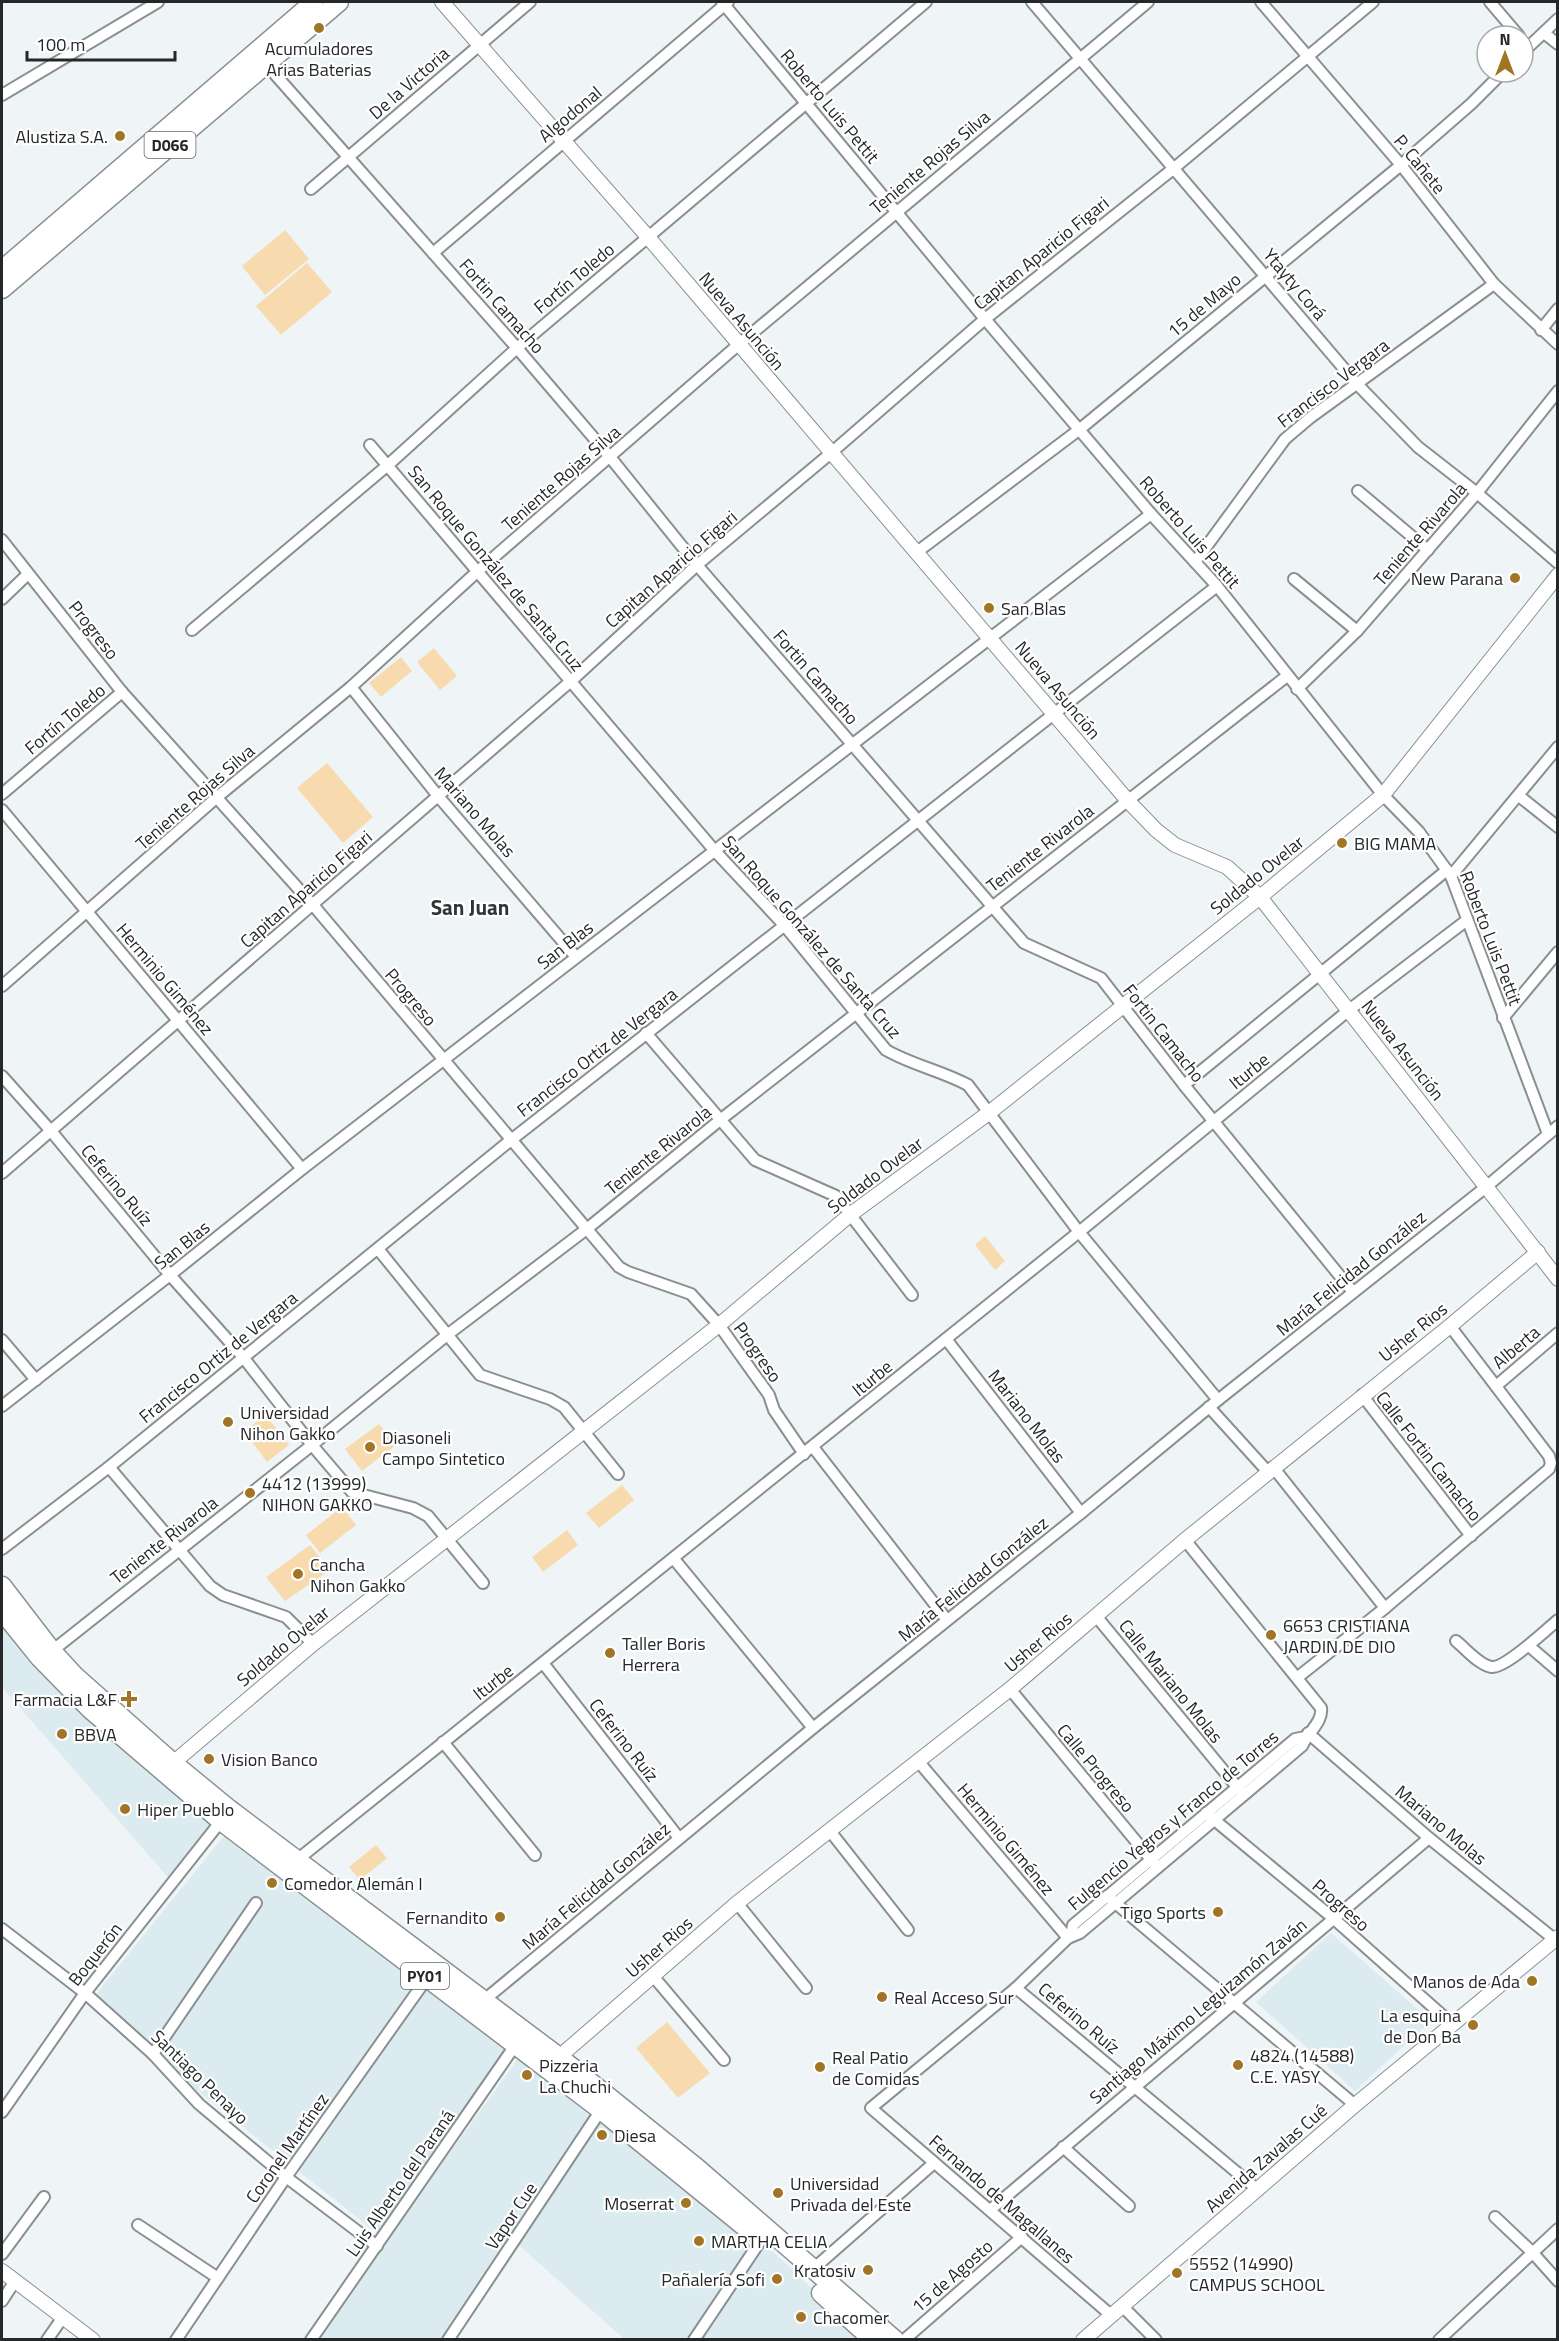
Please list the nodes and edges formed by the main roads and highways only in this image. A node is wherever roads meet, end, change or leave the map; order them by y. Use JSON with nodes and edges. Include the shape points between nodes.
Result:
{"nodes":[{"id":1,"x":314,"y":2,"type":"edge"},
{"id":2,"x":339,"y":2,"type":"edge"},
{"id":3,"x":2,"y":270,"type":"edge"},
{"id":4,"x":2,"y":289,"type":"edge"},
{"id":5,"x":2,"y":1586,"type":"edge"},
{"id":6,"x":2,"y":1611,"type":"edge"},
{"id":7,"x":167,"y":1767,"type":"junction"},
{"id":8,"x":873,"y":2340,"type":"edge"},
{"id":9,"x":895,"y":2340,"type":"edge"}],
"edges":[{"from":1,"to":3,"type":"highway","number":"D066"},
{"from":2,"to":4,"type":"highway","number":"D066"},
{"from":5,"to":7,"type":"highway","number":"PY01","via":[[52,1651]]},
{"from":6,"to":7,"type":"highway","number":"PY01","via":[[66,1686]]},
{"from":7,"to":8,"type":"highway","number":"PY01","via":[[221,1821],[601,2110],[761,2240]]},
{"from":7,"to":9,"type":"highway","number":"PY01","via":[[229,1809],[559,2057],[697,2168]]}]}
